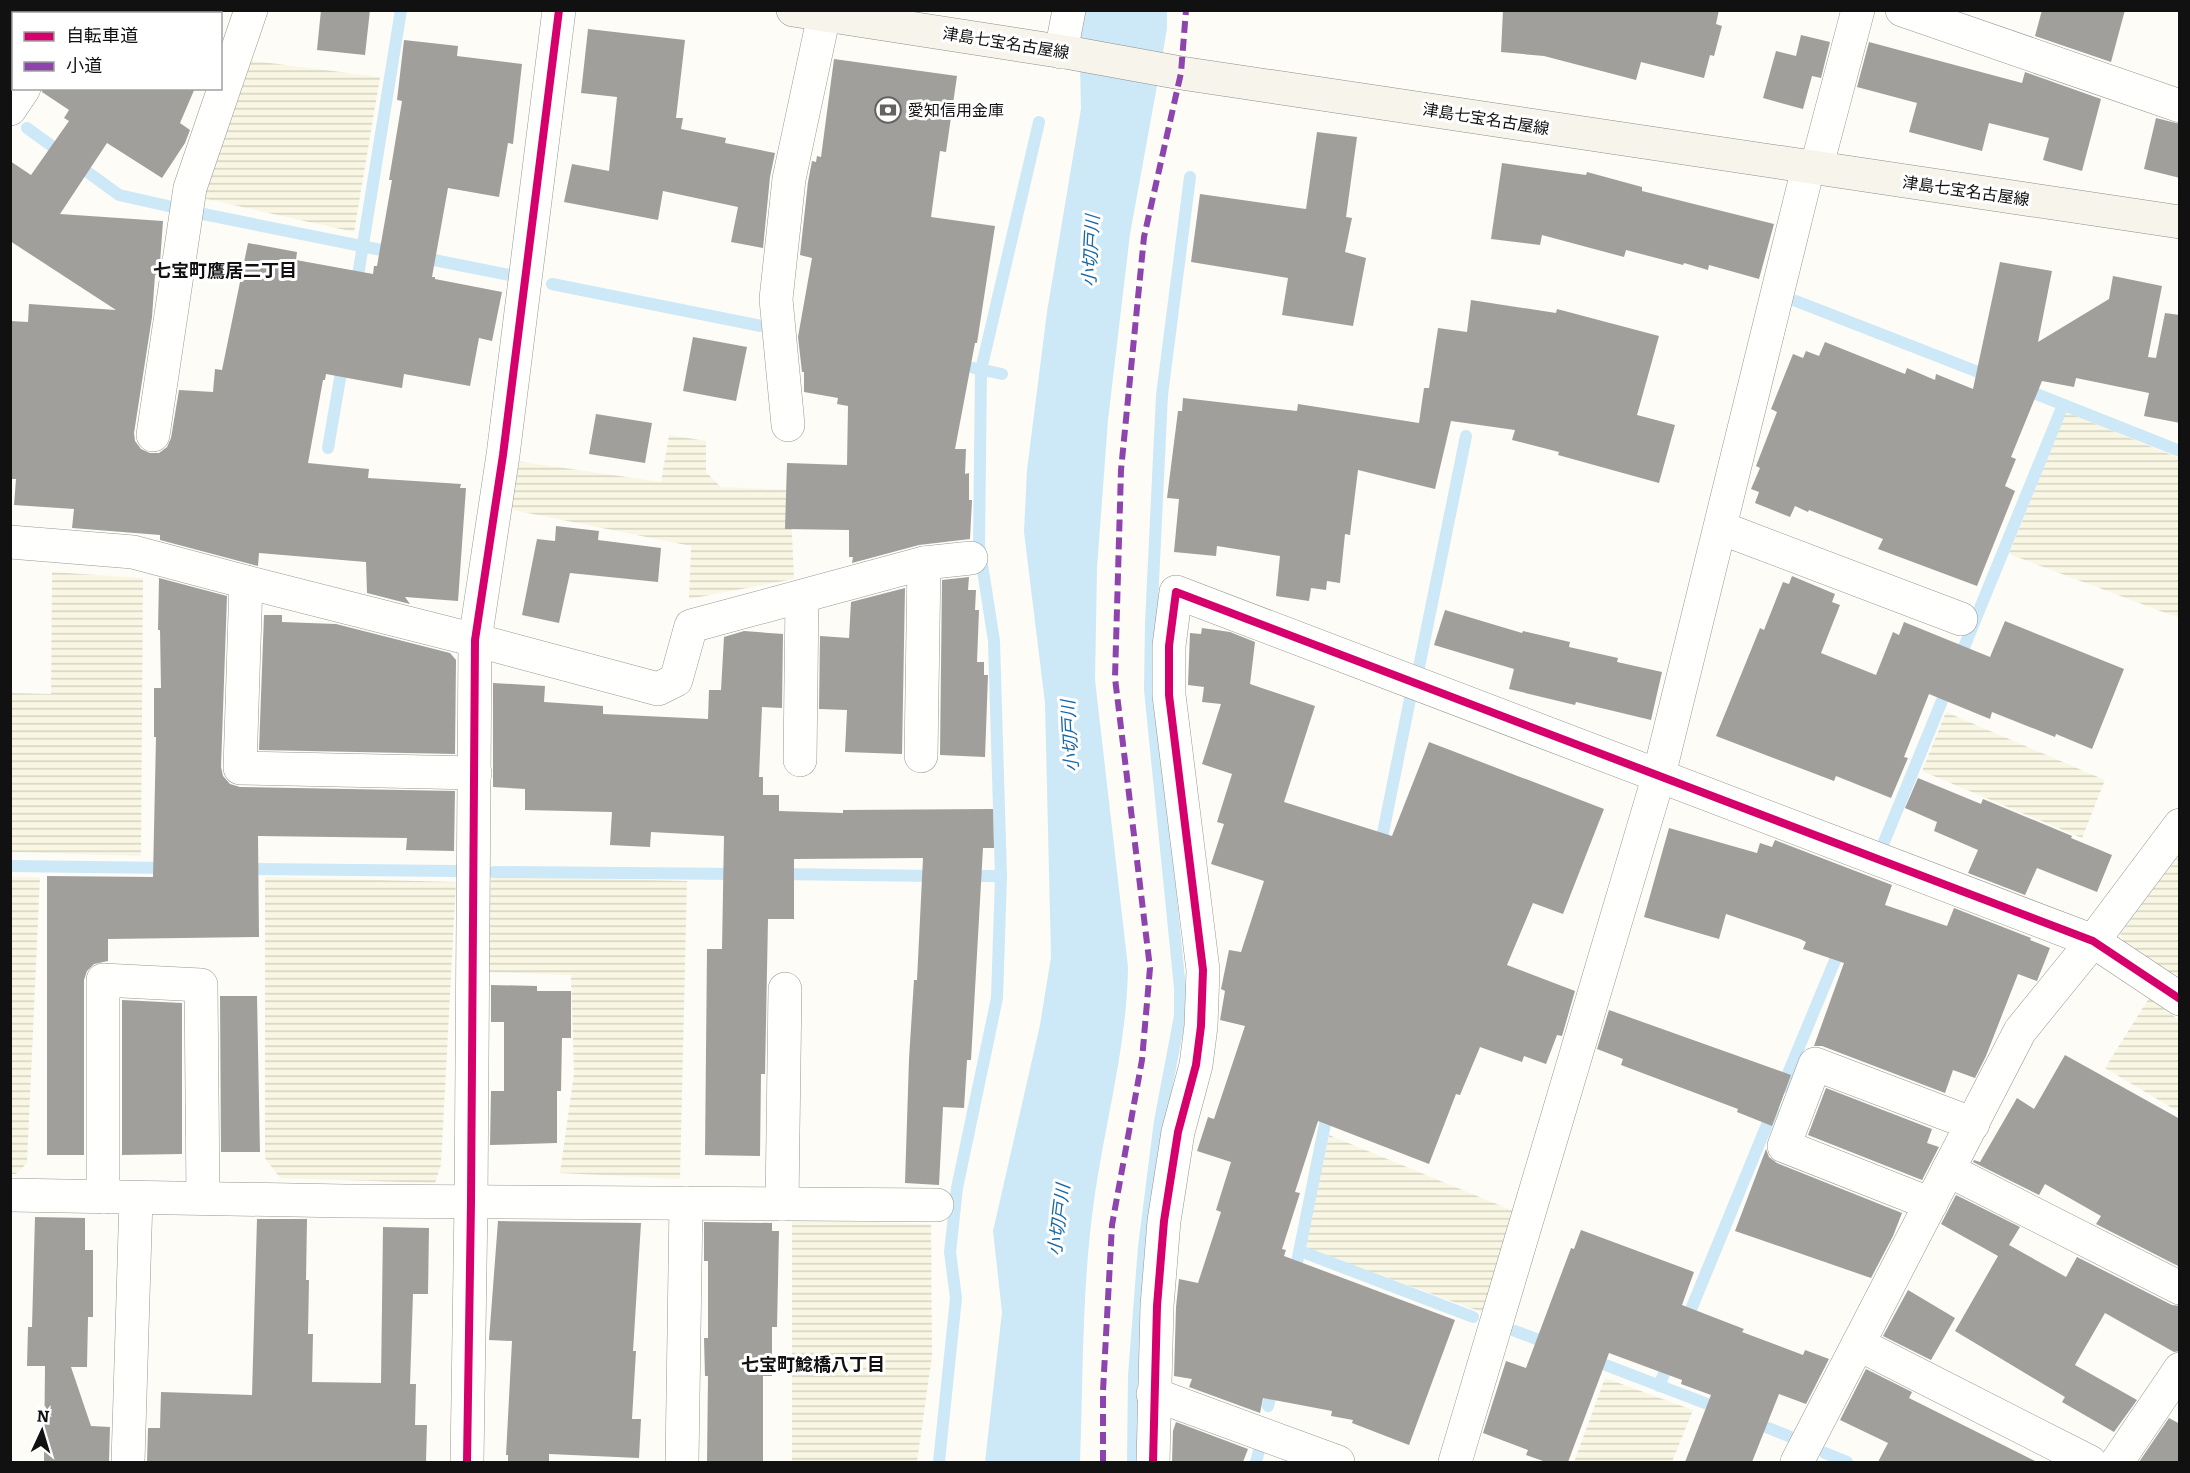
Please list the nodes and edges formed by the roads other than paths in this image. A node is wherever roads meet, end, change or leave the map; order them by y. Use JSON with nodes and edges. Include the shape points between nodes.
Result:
{"nodes":[{"id":1,"x":251,"y":10,"type":"edge"},
{"id":2,"x":559,"y":10,"type":"edge"},
{"id":3,"x":1070,"y":10,"type":"edge"},
{"id":4,"x":1858,"y":10,"type":"edge"},
{"id":5,"x":1902,"y":10,"type":"edge"},
{"id":6,"x":802,"y":12,"type":"edge"},
{"id":7,"x":1066,"y":52,"type":"junction"},
{"id":8,"x":23,"y":90,"type":"edge"},
{"id":9,"x":2180,"y":106,"type":"edge"},
{"id":10,"x":10,"y":109,"type":"edge"},
{"id":11,"x":1812,"y":169,"type":"junction"},
{"id":12,"x":2180,"y":222,"type":"edge"},
{"id":13,"x":788,"y":425,"type":"dead end"},
{"id":14,"x":153,"y":435,"type":"dead end"},
{"id":15,"x":1721,"y":528,"type":"junction"},
{"id":16,"x":10,"y":542,"type":"edge"},
{"id":17,"x":971,"y":558,"type":"dead end"},
{"id":18,"x":924,"y":563,"type":"junction"},
{"id":19,"x":246,"y":582,"type":"junction"},
{"id":20,"x":802,"y":597,"type":"junction"},
{"id":21,"x":1961,"y":619,"type":"dead end"},
{"id":22,"x":476,"y":640,"type":"junction"},
{"id":23,"x":921,"y":756,"type":"dead end"},
{"id":24,"x":800,"y":760,"type":"dead end"},
{"id":25,"x":475,"y":773,"type":"junction"},
{"id":26,"x":1659,"y":775,"type":"junction"},
{"id":27,"x":2180,"y":825,"type":"edge"},
{"id":28,"x":2093,"y":941,"type":"junction"},
{"id":29,"x":785,"y":989,"type":"dead end"},
{"id":30,"x":2180,"y":999,"type":"edge"},
{"id":31,"x":1973,"y":1124,"type":"junction"},
{"id":32,"x":1948,"y":1170,"type":"junction"},
{"id":33,"x":10,"y":1195,"type":"edge"},
{"id":34,"x":103,"y":1197,"type":"junction"},
{"id":35,"x":136,"y":1198,"type":"junction"},
{"id":36,"x":203,"y":1198,"type":"junction"},
{"id":37,"x":471,"y":1202,"type":"junction"},
{"id":38,"x":686,"y":1203,"type":"junction"},
{"id":39,"x":782,"y":1204,"type":"junction"},
{"id":40,"x":1931,"y":1204,"type":"junction"},
{"id":41,"x":937,"y":1205,"type":"dead end"},
{"id":42,"x":2180,"y":1288,"type":"edge"},
{"id":43,"x":1858,"y":1344,"type":"junction"},
{"id":44,"x":2180,"y":1369,"type":"edge"},
{"id":45,"x":1153,"y":1394,"type":"junction"},
{"id":46,"x":128,"y":1462,"type":"edge"},
{"id":47,"x":467,"y":1462,"type":"edge"},
{"id":48,"x":682,"y":1462,"type":"edge"},
{"id":49,"x":1153,"y":1462,"type":"edge"},
{"id":50,"x":1338,"y":1462,"type":"edge"},
{"id":51,"x":1455,"y":1462,"type":"edge"},
{"id":52,"x":1797,"y":1462,"type":"edge"},
{"id":53,"x":2090,"y":1462,"type":"edge"},
{"id":54,"x":2117,"y":1462,"type":"edge"}],
"edges":[{"from":1,"to":14,"type":"street","via":[[190,188]]},
{"from":2,"to":22,"type":"street"},
{"from":3,"to":7,"type":"street"},
{"from":4,"to":11,"type":"street"},
{"from":5,"to":9,"type":"street"},
{"from":6,"to":7,"type":"main road","name":"津島七宝名古屋線"},
{"from":6,"to":13,"type":"street","via":[[776,299]]},
{"from":7,"to":11,"type":"main road","name":"津島七宝名古屋線"},
{"from":8,"to":10,"type":"street"},
{"from":11,"to":12,"type":"main road","name":"津島七宝名古屋線"},
{"from":11,"to":15,"type":"street"},
{"from":15,"to":21,"type":"street"},
{"from":15,"to":26,"type":"street"},
{"from":16,"to":19,"type":"street","via":[[133,552]]},
{"from":17,"to":18,"type":"street"},
{"from":18,"to":20,"type":"street"},
{"from":18,"to":23,"type":"street"},
{"from":19,"to":22,"type":"street"},
{"from":19,"to":25,"type":"street","via":[[240,768]]},
{"from":20,"to":22,"type":"street","via":[[691,626],[676,680],[658,689]]},
{"from":20,"to":24,"type":"street"},
{"from":22,"to":25,"type":"street"},
{"from":25,"to":37,"type":"street"},
{"from":26,"to":28,"type":"street"},
{"from":26,"to":45,"type":"street","via":[[1176,592],[1169,646],[1169,695],[1203,981],[1196,1065],[1178,1132],[1164,1221]]},
{"from":26,"to":51,"type":"street"},
{"from":27,"to":28,"type":"street"},
{"from":28,"to":30,"type":"street"},
{"from":28,"to":31,"type":"street","via":[[2020,1031]]},
{"from":29,"to":39,"type":"street"},
{"from":31,"to":32,"type":"street"},
{"from":31,"to":40,"type":"street","via":[[1815,1064],[1784,1146]]},
{"from":32,"to":40,"type":"street"},
{"from":32,"to":42,"type":"street"},
{"from":33,"to":34,"type":"street"},
{"from":34,"to":35,"type":"street"},
{"from":34,"to":36,"type":"street","via":[[103,980],[201,984]]},
{"from":35,"to":36,"type":"street"},
{"from":35,"to":46,"type":"street"},
{"from":36,"to":37,"type":"street"},
{"from":37,"to":38,"type":"street"},
{"from":37,"to":47,"type":"street"},
{"from":38,"to":39,"type":"street"},
{"from":38,"to":48,"type":"street"},
{"from":39,"to":41,"type":"street"},
{"from":40,"to":43,"type":"street"},
{"from":43,"to":52,"type":"street"},
{"from":43,"to":53,"type":"street"},
{"from":44,"to":54,"type":"street"},
{"from":45,"to":49,"type":"street"},
{"from":45,"to":50,"type":"street"}]}
